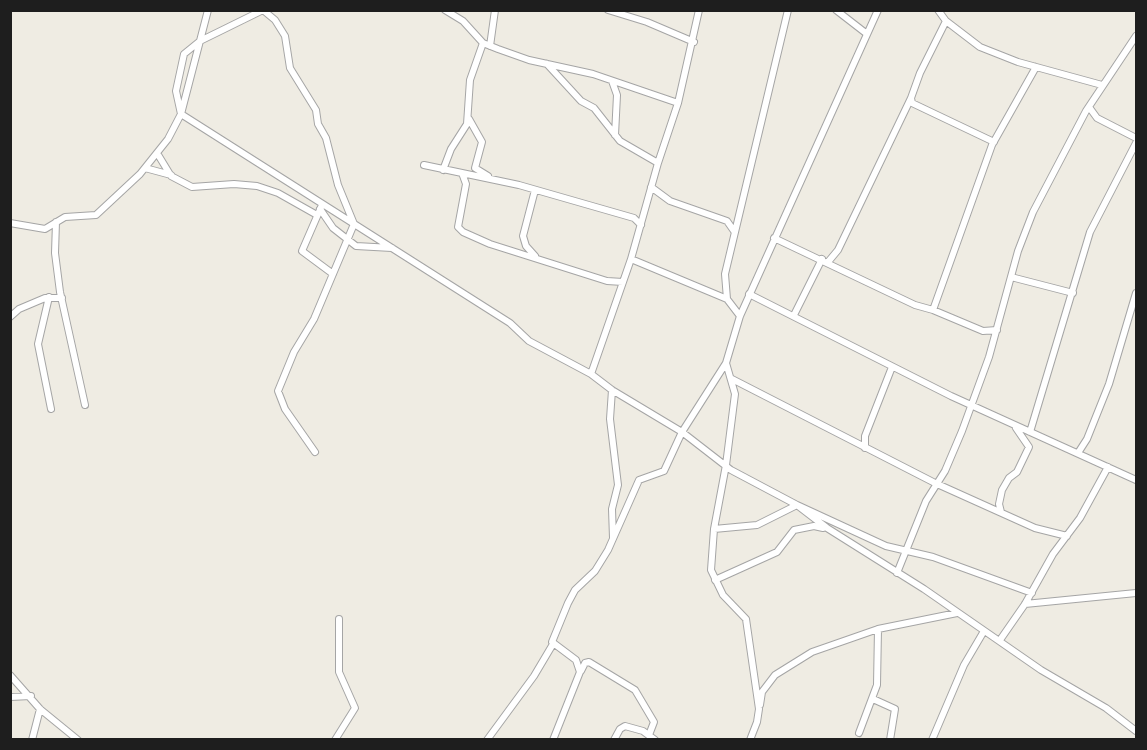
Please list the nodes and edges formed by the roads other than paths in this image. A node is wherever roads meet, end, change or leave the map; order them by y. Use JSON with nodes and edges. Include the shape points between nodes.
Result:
{"nodes":[{"id":1,"x":208,"y":10,"type":"edge"},
{"id":2,"x":263,"y":10,"type":"edge"},
{"id":3,"x":445,"y":10,"type":"edge"},
{"id":4,"x":495,"y":10,"type":"edge"},
{"id":5,"x":608,"y":10,"type":"edge"},
{"id":6,"x":699,"y":10,"type":"edge"},
{"id":7,"x":788,"y":10,"type":"edge"},
{"id":8,"x":836,"y":10,"type":"edge"},
{"id":9,"x":878,"y":10,"type":"edge"},
{"id":10,"x":938,"y":10,"type":"edge"},
{"id":11,"x":946,"y":21,"type":"junction"},
{"id":12,"x":867,"y":34,"type":"junction"},
{"id":13,"x":1137,"y":36,"type":"edge"},
{"id":14,"x":200,"y":41,"type":"junction"},
{"id":15,"x":694,"y":42,"type":"junction"},
{"id":16,"x":483,"y":43,"type":"junction"},
{"id":17,"x":490,"y":46,"type":"junction"},
{"id":18,"x":546,"y":64,"type":"junction"},
{"id":19,"x":1036,"y":67,"type":"junction"},
{"id":20,"x":612,"y":81,"type":"junction"},
{"id":21,"x":1102,"y":85,"type":"junction"},
{"id":22,"x":911,"y":98,"type":"junction"},
{"id":23,"x":678,"y":103,"type":"junction"},
{"id":24,"x":1089,"y":107,"type":"junction"},
{"id":25,"x":181,"y":114,"type":"junction"},
{"id":26,"x":468,"y":119,"type":"junction"},
{"id":27,"x":615,"y":135,"type":"junction"},
{"id":28,"x":1137,"y":138,"type":"edge"},
{"id":29,"x":994,"y":142,"type":"junction"},
{"id":30,"x":1137,"y":143,"type":"edge"},
{"id":31,"x":157,"y":153,"type":"junction"},
{"id":32,"x":658,"y":163,"type":"junction"},
{"id":33,"x":424,"y":165,"type":"dead end"},
{"id":34,"x":145,"y":168,"type":"junction"},
{"id":35,"x":443,"y":170,"type":"junction"},
{"id":36,"x":462,"y":173,"type":"junction"},
{"id":37,"x":171,"y":176,"type":"junction"},
{"id":38,"x":491,"y":178,"type":"junction"},
{"id":39,"x":651,"y":187,"type":"junction"},
{"id":40,"x":535,"y":190,"type":"junction"},
{"id":41,"x":660,"y":195,"type":"junction"},
{"id":42,"x":647,"y":202,"type":"junction"},
{"id":43,"x":320,"y":210,"type":"junction"},
{"id":44,"x":644,"y":215,"type":"junction"},
{"id":45,"x":634,"y":218,"type":"junction"},
{"id":46,"x":56,"y":222,"type":"junction"},
{"id":47,"x":10,"y":223,"type":"edge"},
{"id":48,"x":354,"y":224,"type":"junction"},
{"id":49,"x":641,"y":225,"type":"junction"},
{"id":50,"x":734,"y":231,"type":"junction"},
{"id":51,"x":774,"y":238,"type":"junction"},
{"id":52,"x":349,"y":241,"type":"junction"},
{"id":53,"x":393,"y":249,"type":"junction"},
{"id":54,"x":537,"y":258,"type":"junction"},
{"id":55,"x":632,"y":259,"type":"junction"},
{"id":56,"x":825,"y":260,"type":"junction"},
{"id":57,"x":333,"y":274,"type":"junction"},
{"id":58,"x":1011,"y":277,"type":"junction"},
{"id":59,"x":623,"y":282,"type":"junction"},
{"id":60,"x":1137,"y":292,"type":"edge"},
{"id":61,"x":1072,"y":293,"type":"junction"},
{"id":62,"x":749,"y":294,"type":"junction"},
{"id":63,"x":49,"y":297,"type":"junction"},
{"id":64,"x":62,"y":298,"type":"junction"},
{"id":65,"x":727,"y":299,"type":"junction"},
{"id":66,"x":933,"y":310,"type":"junction"},
{"id":67,"x":794,"y":315,"type":"junction"},
{"id":68,"x":740,"y":316,"type":"junction"},
{"id":69,"x":10,"y":317,"type":"edge"},
{"id":70,"x":997,"y":330,"type":"junction"},
{"id":71,"x":726,"y":363,"type":"junction"},
{"id":72,"x":892,"y":367,"type":"junction"},
{"id":73,"x":591,"y":374,"type":"junction"},
{"id":74,"x":731,"y":379,"type":"junction"},
{"id":75,"x":612,"y":390,"type":"junction"},
{"id":76,"x":970,"y":404,"type":"junction"},
{"id":77,"x":85,"y":405,"type":"dead end"},
{"id":78,"x":51,"y":409,"type":"dead end"},
{"id":79,"x":1012,"y":425,"type":"junction"},
{"id":80,"x":682,"y":432,"type":"junction"},
{"id":81,"x":1030,"y":432,"type":"junction"},
{"id":82,"x":865,"y":448,"type":"junction"},
{"id":83,"x":315,"y":452,"type":"dead end"},
{"id":84,"x":1078,"y":453,"type":"junction"},
{"id":85,"x":726,"y":465,"type":"junction"},
{"id":86,"x":1108,"y":467,"type":"junction"},
{"id":87,"x":1137,"y":480,"type":"edge"},
{"id":88,"x":935,"y":483,"type":"junction"},
{"id":89,"x":797,"y":505,"type":"junction"},
{"id":90,"x":1002,"y":513,"type":"junction"},
{"id":91,"x":827,"y":528,"type":"junction"},
{"id":92,"x":714,"y":529,"type":"junction"},
{"id":93,"x":1067,"y":536,"type":"junction"},
{"id":94,"x":613,"y":538,"type":"junction"},
{"id":95,"x":904,"y":550,"type":"junction"},
{"id":96,"x":897,"y":573,"type":"junction"},
{"id":97,"x":715,"y":580,"type":"junction"},
{"id":98,"x":1137,"y":592,"type":"edge"},
{"id":99,"x":1032,"y":593,"type":"junction"},
{"id":100,"x":1025,"y":604,"type":"junction"},
{"id":101,"x":957,"y":613,"type":"junction"},
{"id":102,"x":339,"y":619,"type":"dead end"},
{"id":103,"x":878,"y":629,"type":"junction"},
{"id":104,"x":984,"y":631,"type":"junction"},
{"id":105,"x":1000,"y":640,"type":"junction"},
{"id":106,"x":553,"y":644,"type":"junction"},
{"id":107,"x":580,"y":672,"type":"junction"},
{"id":108,"x":10,"y":675,"type":"edge"},
{"id":109,"x":31,"y":696,"type":"junction"},
{"id":110,"x":10,"y":697,"type":"edge"},
{"id":111,"x":873,"y":699,"type":"junction"},
{"id":112,"x":40,"y":708,"type":"junction"},
{"id":113,"x":759,"y":709,"type":"junction"},
{"id":114,"x":1137,"y":731,"type":"edge"},
{"id":115,"x":859,"y":733,"type":"dead end"},
{"id":116,"x":649,"y":735,"type":"junction"},
{"id":117,"x":32,"y":740,"type":"edge"},
{"id":118,"x":78,"y":740,"type":"edge"},
{"id":119,"x":334,"y":740,"type":"edge"},
{"id":120,"x":487,"y":740,"type":"edge"},
{"id":121,"x":553,"y":740,"type":"edge"},
{"id":122,"x":614,"y":740,"type":"edge"},
{"id":123,"x":655,"y":740,"type":"edge"},
{"id":124,"x":750,"y":740,"type":"edge"},
{"id":125,"x":890,"y":740,"type":"edge"},
{"id":126,"x":932,"y":740,"type":"edge"}],
"edges":[{"from":1,"to":14,"type":"street"},
{"from":2,"to":14,"type":"street"},
{"from":2,"to":48,"type":"street","via":[[285,36],[290,68],[316,110]]},
{"from":3,"to":16,"type":"street","via":[[463,21]]},
{"from":4,"to":17,"type":"street"},
{"from":5,"to":15,"type":"street"},
{"from":6,"to":15,"type":"street"},
{"from":7,"to":50,"type":"street","via":[[757,152]]},
{"from":8,"to":12,"type":"street"},
{"from":9,"to":12,"type":"street"},
{"from":10,"to":11,"type":"street"},
{"from":11,"to":19,"type":"street","via":[[980,47]]},
{"from":11,"to":22,"type":"street"},
{"from":12,"to":51,"type":"street"},
{"from":13,"to":21,"type":"street"},
{"from":14,"to":25,"type":"street"},
{"from":14,"to":25,"type":"street","via":[[182,58],[176,97]]},
{"from":15,"to":23,"type":"street"},
{"from":16,"to":17,"type":"street"},
{"from":16,"to":26,"type":"street","via":[[470,80]]},
{"from":17,"to":18,"type":"street"},
{"from":18,"to":20,"type":"street"},
{"from":18,"to":27,"type":"street","via":[[594,108]]},
{"from":19,"to":21,"type":"street"},
{"from":19,"to":29,"type":"street"},
{"from":20,"to":23,"type":"street"},
{"from":20,"to":27,"type":"street","via":[[617,94]]},
{"from":21,"to":24,"type":"street"},
{"from":22,"to":29,"type":"street","via":[[915,106]]},
{"from":22,"to":56,"type":"street","via":[[838,250]]},
{"from":23,"to":32,"type":"street"},
{"from":24,"to":28,"type":"street","via":[[1097,118]]},
{"from":24,"to":58,"type":"street","via":[[1033,213]]},
{"from":25,"to":31,"type":"street"},
{"from":25,"to":43,"type":"street"},
{"from":26,"to":35,"type":"street"},
{"from":26,"to":38,"type":"street","via":[[482,142],[476,168]]},
{"from":27,"to":32,"type":"street"},
{"from":29,"to":66,"type":"street"},
{"from":30,"to":61,"type":"street","via":[[1090,232]]},
{"from":31,"to":34,"type":"street"},
{"from":31,"to":37,"type":"street"},
{"from":32,"to":39,"type":"street"},
{"from":33,"to":35,"type":"street"},
{"from":34,"to":37,"type":"street"},
{"from":34,"to":46,"type":"street","via":[[101,213],[65,217]]},
{"from":35,"to":36,"type":"street"},
{"from":36,"to":38,"type":"street"},
{"from":36,"to":54,"type":"street","via":[[466,184],[459,230]]},
{"from":37,"to":43,"type":"street","via":[[196,188],[257,186]]},
{"from":38,"to":40,"type":"street"},
{"from":39,"to":41,"type":"street"},
{"from":39,"to":42,"type":"street"},
{"from":40,"to":45,"type":"street"},
{"from":40,"to":54,"type":"street","via":[[523,236],[528,250]]},
{"from":41,"to":42,"type":"street"},
{"from":41,"to":50,"type":"street","via":[[689,210],[727,221]]},
{"from":42,"to":44,"type":"street"},
{"from":43,"to":48,"type":"street"},
{"from":43,"to":52,"type":"street"},
{"from":43,"to":57,"type":"street","via":[[302,251]]},
{"from":44,"to":45,"type":"street"},
{"from":44,"to":49,"type":"street"},
{"from":45,"to":49,"type":"street"},
{"from":46,"to":47,"type":"street","via":[[45,229]]},
{"from":46,"to":64,"type":"street","via":[[55,253]]},
{"from":48,"to":52,"type":"street"},
{"from":48,"to":53,"type":"street"},
{"from":49,"to":55,"type":"street"},
{"from":50,"to":65,"type":"street","via":[[725,274]]},
{"from":51,"to":56,"type":"street"},
{"from":51,"to":62,"type":"street"},
{"from":52,"to":53,"type":"street","via":[[360,248]]},
{"from":52,"to":57,"type":"street"},
{"from":53,"to":73,"type":"street","via":[[510,323],[529,340]]},
{"from":54,"to":59,"type":"street"},
{"from":55,"to":59,"type":"street"},
{"from":55,"to":65,"type":"street"},
{"from":56,"to":66,"type":"street","via":[[907,302]]},
{"from":56,"to":67,"type":"street"},
{"from":57,"to":83,"type":"street","via":[[278,391],[285,409]]},
{"from":58,"to":61,"type":"street"},
{"from":58,"to":70,"type":"street"},
{"from":59,"to":73,"type":"street"},
{"from":60,"to":84,"type":"street","via":[[1109,384]]},
{"from":61,"to":81,"type":"street"},
{"from":62,"to":67,"type":"street"},
{"from":62,"to":68,"type":"street"},
{"from":63,"to":64,"type":"street"},
{"from":63,"to":69,"type":"street","via":[[19,309]]},
{"from":63,"to":78,"type":"street","via":[[38,344]]},
{"from":64,"to":77,"type":"street"},
{"from":65,"to":68,"type":"street"},
{"from":66,"to":70,"type":"street","via":[[983,331]]},
{"from":67,"to":72,"type":"street"},
{"from":68,"to":71,"type":"street"},
{"from":70,"to":76,"type":"street"},
{"from":71,"to":74,"type":"street"},
{"from":71,"to":80,"type":"street"},
{"from":72,"to":76,"type":"street"},
{"from":72,"to":82,"type":"street","via":[[865,436]]},
{"from":73,"to":75,"type":"street"},
{"from":74,"to":82,"type":"street"},
{"from":74,"to":85,"type":"street","via":[[735,394]]},
{"from":75,"to":80,"type":"street"},
{"from":75,"to":94,"type":"street","via":[[610,418],[618,485],[612,508]]},
{"from":76,"to":79,"type":"street"},
{"from":76,"to":88,"type":"street","via":[[945,471]]},
{"from":79,"to":81,"type":"street"},
{"from":79,"to":90,"type":"street","via":[[1029,447],[1017,472],[1002,490]]},
{"from":80,"to":85,"type":"street"},
{"from":80,"to":94,"type":"street","via":[[664,471],[639,480]]},
{"from":81,"to":84,"type":"street"},
{"from":82,"to":88,"type":"street"},
{"from":84,"to":86,"type":"street"},
{"from":85,"to":89,"type":"street"},
{"from":85,"to":92,"type":"street"},
{"from":86,"to":87,"type":"street"},
{"from":86,"to":93,"type":"street"},
{"from":88,"to":90,"type":"street"},
{"from":88,"to":95,"type":"street"},
{"from":89,"to":91,"type":"street"},
{"from":89,"to":92,"type":"street","via":[[757,525]]},
{"from":89,"to":95,"type":"street","via":[[886,546]]},
{"from":90,"to":93,"type":"street","via":[[1035,528]]},
{"from":91,"to":96,"type":"street"},
{"from":91,"to":97,"type":"street","via":[[794,530],[777,552]]},
{"from":92,"to":97,"type":"street","via":[[711,560]]},
{"from":93,"to":99,"type":"street"},
{"from":94,"to":106,"type":"street","via":[[595,571],[572,594]]},
{"from":95,"to":96,"type":"street"},
{"from":95,"to":99,"type":"street"},
{"from":96,"to":101,"type":"street"},
{"from":97,"to":113,"type":"street","via":[[746,620]]},
{"from":98,"to":100,"type":"street"},
{"from":99,"to":100,"type":"street"},
{"from":100,"to":105,"type":"street"},
{"from":101,"to":103,"type":"street"},
{"from":101,"to":104,"type":"street"},
{"from":102,"to":119,"type":"street","via":[[339,672],[355,708]]},
{"from":103,"to":111,"type":"street","via":[[879,672]]},
{"from":103,"to":113,"type":"street","via":[[812,652],[786,667],[765,687]]},
{"from":104,"to":105,"type":"street"},
{"from":104,"to":126,"type":"street"},
{"from":105,"to":114,"type":"street"},
{"from":106,"to":107,"type":"street","via":[[576,660]]},
{"from":106,"to":120,"type":"street"},
{"from":107,"to":116,"type":"street","via":[[589,662],[635,690],[654,722]]},
{"from":107,"to":121,"type":"street"},
{"from":108,"to":109,"type":"street"},
{"from":109,"to":110,"type":"street"},
{"from":109,"to":112,"type":"street"},
{"from":111,"to":115,"type":"street"},
{"from":111,"to":125,"type":"street","via":[[895,709]]},
{"from":112,"to":117,"type":"street"},
{"from":112,"to":118,"type":"street"},
{"from":113,"to":124,"type":"street"},
{"from":116,"to":122,"type":"street","via":[[625,726]]},
{"from":116,"to":123,"type":"street"}]}
